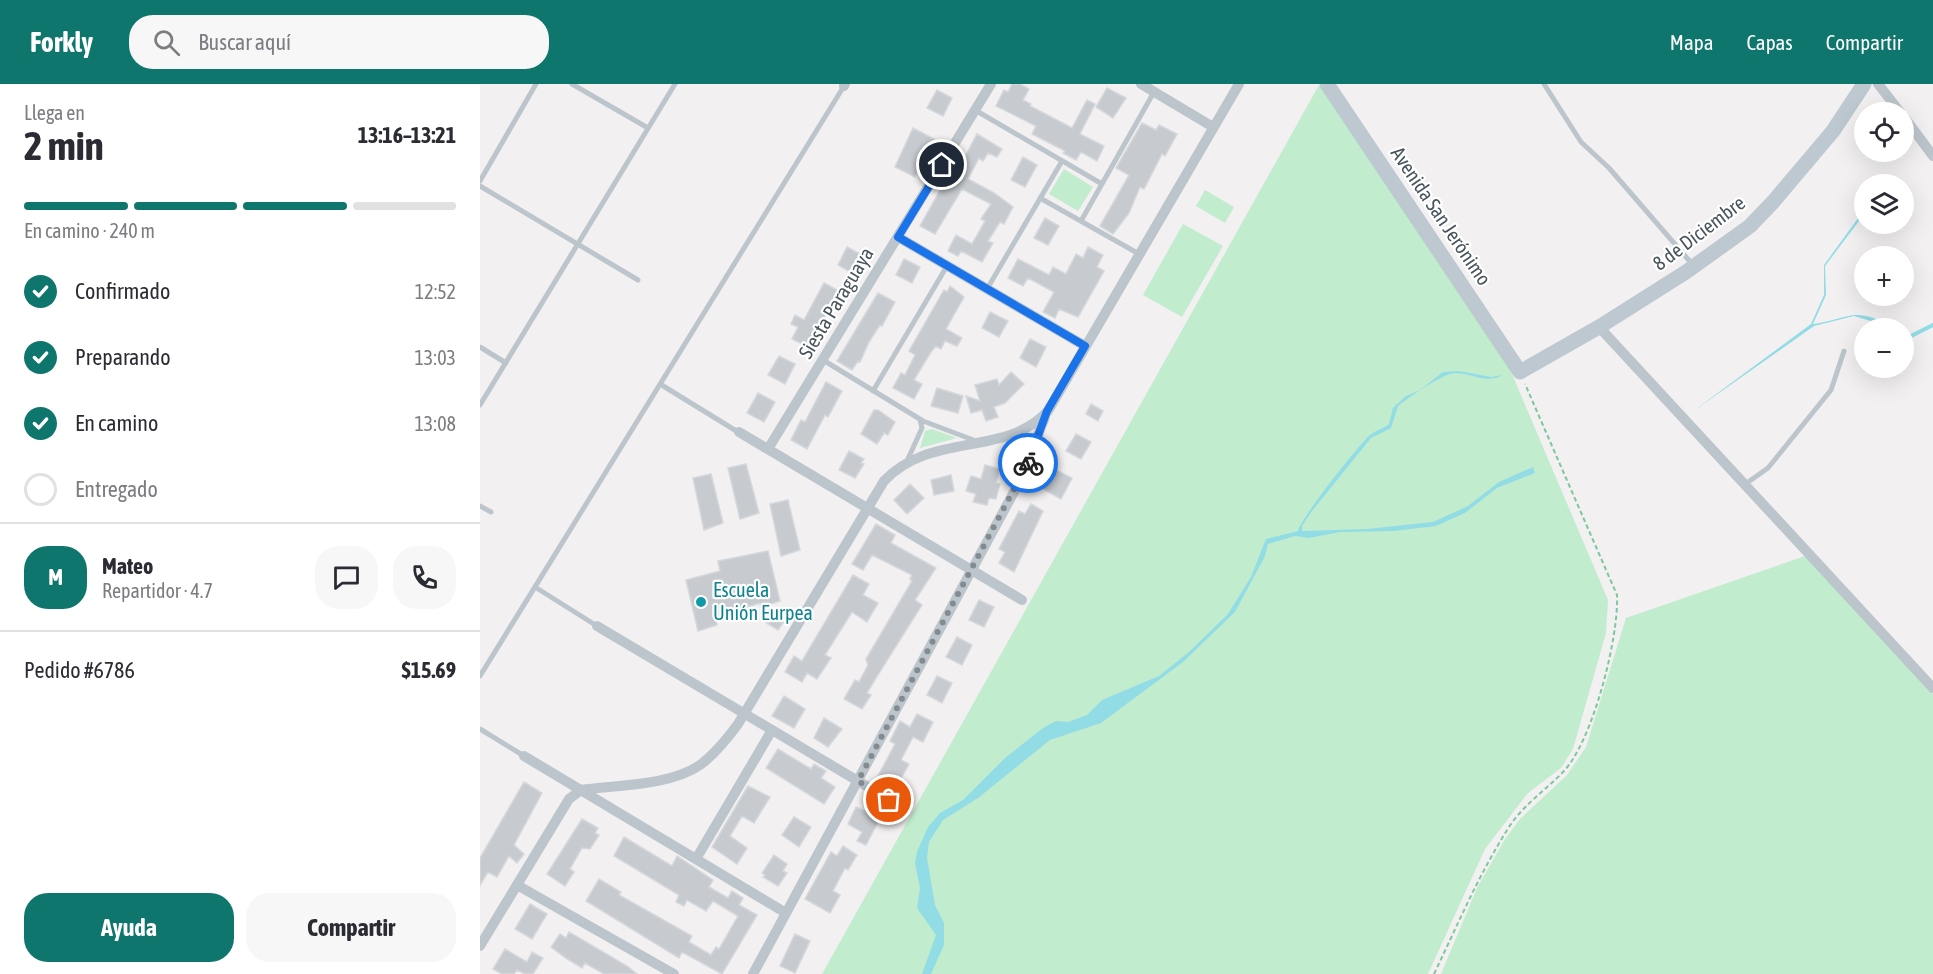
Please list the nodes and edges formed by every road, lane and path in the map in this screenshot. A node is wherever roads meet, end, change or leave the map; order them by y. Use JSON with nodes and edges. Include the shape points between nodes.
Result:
{"nodes":[{"id":1,"x":536,"y":84,"type":"edge"},
{"id":2,"x":572,"y":84,"type":"edge"},
{"id":3,"x":675,"y":84,"type":"edge"},
{"id":4,"x":991,"y":84,"type":"edge"},
{"id":5,"x":1141,"y":84,"type":"edge"},
{"id":6,"x":1239,"y":84,"type":"edge"},
{"id":7,"x":1327,"y":84,"type":"edge"},
{"id":8,"x":1544,"y":84,"type":"edge"},
{"id":9,"x":1864,"y":84,"type":"edge"},
{"id":10,"x":1878,"y":84,"type":"edge"},
{"id":11,"x":845,"y":85,"type":"edge"},
{"id":12,"x":1154,"y":92,"type":"junction"},
{"id":13,"x":1892,"y":102,"type":"edge"},
{"id":14,"x":975,"y":110,"type":"junction"},
{"id":15,"x":1213,"y":127,"type":"junction"},
{"id":16,"x":648,"y":128,"type":"junction"},
{"id":17,"x":1914,"y":130,"type":"edge"},
{"id":18,"x":1933,"y":156,"type":"edge"},
{"id":19,"x":1062,"y":161,"type":"junction"},
{"id":20,"x":480,"y":181,"type":"edge"},
{"id":21,"x":1102,"y":184,"type":"junction"},
{"id":22,"x":480,"y":186,"type":"edge"},
{"id":23,"x":1040,"y":198,"type":"junction"},
{"id":24,"x":1081,"y":221,"type":"junction"},
{"id":25,"x":898,"y":237,"type":"junction"},
{"id":26,"x":578,"y":243,"type":"junction"},
{"id":27,"x":1139,"y":254,"type":"junction"},
{"id":28,"x":947,"y":266,"type":"junction"},
{"id":29,"x":1694,"y":266,"type":"junction"},
{"id":30,"x":638,"y":280,"type":"dead end"},
{"id":31,"x":987,"y":289,"type":"junction"},
{"id":32,"x":1599,"y":327,"type":"junction"},
{"id":33,"x":1085,"y":346,"type":"junction"},
{"id":34,"x":480,"y":347,"type":"edge"},
{"id":35,"x":1844,"y":351,"type":"dead end"},
{"id":36,"x":823,"y":360,"type":"junction"},
{"id":37,"x":506,"y":363,"type":"junction"},
{"id":38,"x":1520,"y":372,"type":"junction"},
{"id":39,"x":660,"y":384,"type":"junction"},
{"id":40,"x":873,"y":391,"type":"junction"},
{"id":41,"x":480,"y":405,"type":"edge"},
{"id":42,"x":1047,"y":411,"type":"junction"},
{"id":43,"x":917,"y":417,"type":"junction"},
{"id":44,"x":739,"y":432,"type":"joint"},
{"id":45,"x":976,"y":441,"type":"junction"},
{"id":46,"x":768,"y":449,"type":"junction"},
{"id":47,"x":904,"y":463,"type":"junction"},
{"id":48,"x":1744,"y":484,"type":"junction"},
{"id":49,"x":480,"y":506,"type":"edge"},
{"id":50,"x":868,"y":508,"type":"junction"},
{"id":51,"x":491,"y":512,"type":"dead end"},
{"id":52,"x":972,"y":570,"type":"junction"},
{"id":53,"x":535,"y":587,"type":"junction"},
{"id":54,"x":1022,"y":600,"type":"dead end"},
{"id":55,"x":597,"y":626,"type":"joint"},
{"id":56,"x":480,"y":676,"type":"edge"},
{"id":57,"x":1933,"y":688,"type":"edge"},
{"id":58,"x":745,"y":714,"type":"junction"},
{"id":59,"x":480,"y":729,"type":"edge"},
{"id":60,"x":772,"y":730,"type":"junction"},
{"id":61,"x":524,"y":756,"type":"joint"},
{"id":62,"x":858,"y":781,"type":"junction"},
{"id":63,"x":581,"y":790,"type":"junction"},
{"id":64,"x":905,"y":809,"type":"dead end"},
{"id":65,"x":696,"y":859,"type":"junction"},
{"id":66,"x":517,"y":885,"type":"junction"},
{"id":67,"x":786,"y":913,"type":"junction"},
{"id":68,"x":480,"y":946,"type":"edge"},
{"id":69,"x":674,"y":974,"type":"edge"},
{"id":70,"x":753,"y":974,"type":"edge"},
{"id":71,"x":1434,"y":974,"type":"edge"}],
"edges":[{"from":1,"to":20,"type":"lane"},
{"from":2,"to":16,"type":"lane"},
{"from":3,"to":16,"type":"lane"},
{"from":4,"to":14,"type":"street","name":"Siesta Paraguaya"},
{"from":5,"to":12,"type":"street"},
{"from":6,"to":15,"type":"street"},
{"from":7,"to":38,"type":"street","name":"Avenida San Jerónimo"},
{"from":8,"to":29,"type":"lane","via":[[1581,142],[1609,168]]},
{"from":9,"to":29,"type":"street","name":"8 de Diciembre","via":[[1833,131],[1773,202],[1750,226]]},
{"from":10,"to":13,"type":"street"},
{"from":11,"to":39,"type":"lane"},
{"from":12,"to":15,"type":"street"},
{"from":12,"to":21,"type":"lane"},
{"from":14,"to":19,"type":"lane"},
{"from":14,"to":25,"type":"street","name":"Siesta Paraguaya"},
{"from":15,"to":27,"type":"street"},
{"from":16,"to":26,"type":"lane"},
{"from":17,"to":18,"type":"street"},
{"from":19,"to":21,"type":"lane"},
{"from":19,"to":23,"type":"lane"},
{"from":21,"to":24,"type":"lane"},
{"from":22,"to":26,"type":"lane"},
{"from":23,"to":24,"type":"lane"},
{"from":23,"to":31,"type":"lane"},
{"from":24,"to":27,"type":"lane"},
{"from":25,"to":28,"type":"street"},
{"from":25,"to":36,"type":"street","name":"Siesta Paraguaya"},
{"from":26,"to":30,"type":"lane"},
{"from":26,"to":37,"type":"lane"},
{"from":27,"to":33,"type":"street"},
{"from":28,"to":31,"type":"street"},
{"from":28,"to":40,"type":"lane"},
{"from":29,"to":32,"type":"street","name":"8 de Diciembre"},
{"from":31,"to":33,"type":"street"},
{"from":32,"to":38,"type":"street","name":"8 de Diciembre"},
{"from":32,"to":48,"type":"street"},
{"from":33,"to":42,"type":"street"},
{"from":34,"to":37,"type":"lane"},
{"from":35,"to":48,"type":"lane","via":[[1831,390],[1778,458]]},
{"from":36,"to":40,"type":"lane"},
{"from":36,"to":46,"type":"street","name":"Siesta Paraguaya"},
{"from":37,"to":41,"type":"lane"},
{"from":38,"to":71,"type":"path","via":[[1617,595],[1618,615],[1581,746],[1564,771],[1510,825],[1479,878]]},
{"from":39,"to":44,"type":"lane"},
{"from":39,"to":53,"type":"lane"},
{"from":40,"to":43,"type":"lane"},
{"from":42,"to":45,"type":"street","via":[[1028,429]]},
{"from":42,"to":52,"type":"street","via":[[1021,479]]},
{"from":43,"to":45,"type":"lane"},
{"from":43,"to":47,"type":"lane","via":[[922,428]]},
{"from":44,"to":46,"type":"street"},
{"from":45,"to":47,"type":"street","via":[[928,452]]},
{"from":46,"to":50,"type":"street"},
{"from":47,"to":50,"type":"street","via":[[884,481]]},
{"from":48,"to":57,"type":"street"},
{"from":49,"to":51,"type":"lane"},
{"from":50,"to":52,"type":"street"},
{"from":50,"to":58,"type":"street"},
{"from":52,"to":54,"type":"street"},
{"from":52,"to":62,"type":"street"},
{"from":53,"to":55,"type":"lane"},
{"from":53,"to":56,"type":"lane"},
{"from":55,"to":58,"type":"street"},
{"from":58,"to":60,"type":"street"},
{"from":58,"to":63,"type":"street","via":[[720,748],[698,766],[655,781]]},
{"from":59,"to":61,"type":"lane"},
{"from":60,"to":62,"type":"street"},
{"from":60,"to":65,"type":"street"},
{"from":61,"to":63,"type":"street"},
{"from":62,"to":64,"type":"street"},
{"from":62,"to":67,"type":"street"},
{"from":63,"to":65,"type":"street"},
{"from":63,"to":66,"type":"street","via":[[569,799]]},
{"from":65,"to":67,"type":"street"},
{"from":66,"to":68,"type":"street"},
{"from":66,"to":69,"type":"street"},
{"from":67,"to":70,"type":"street"}]}
